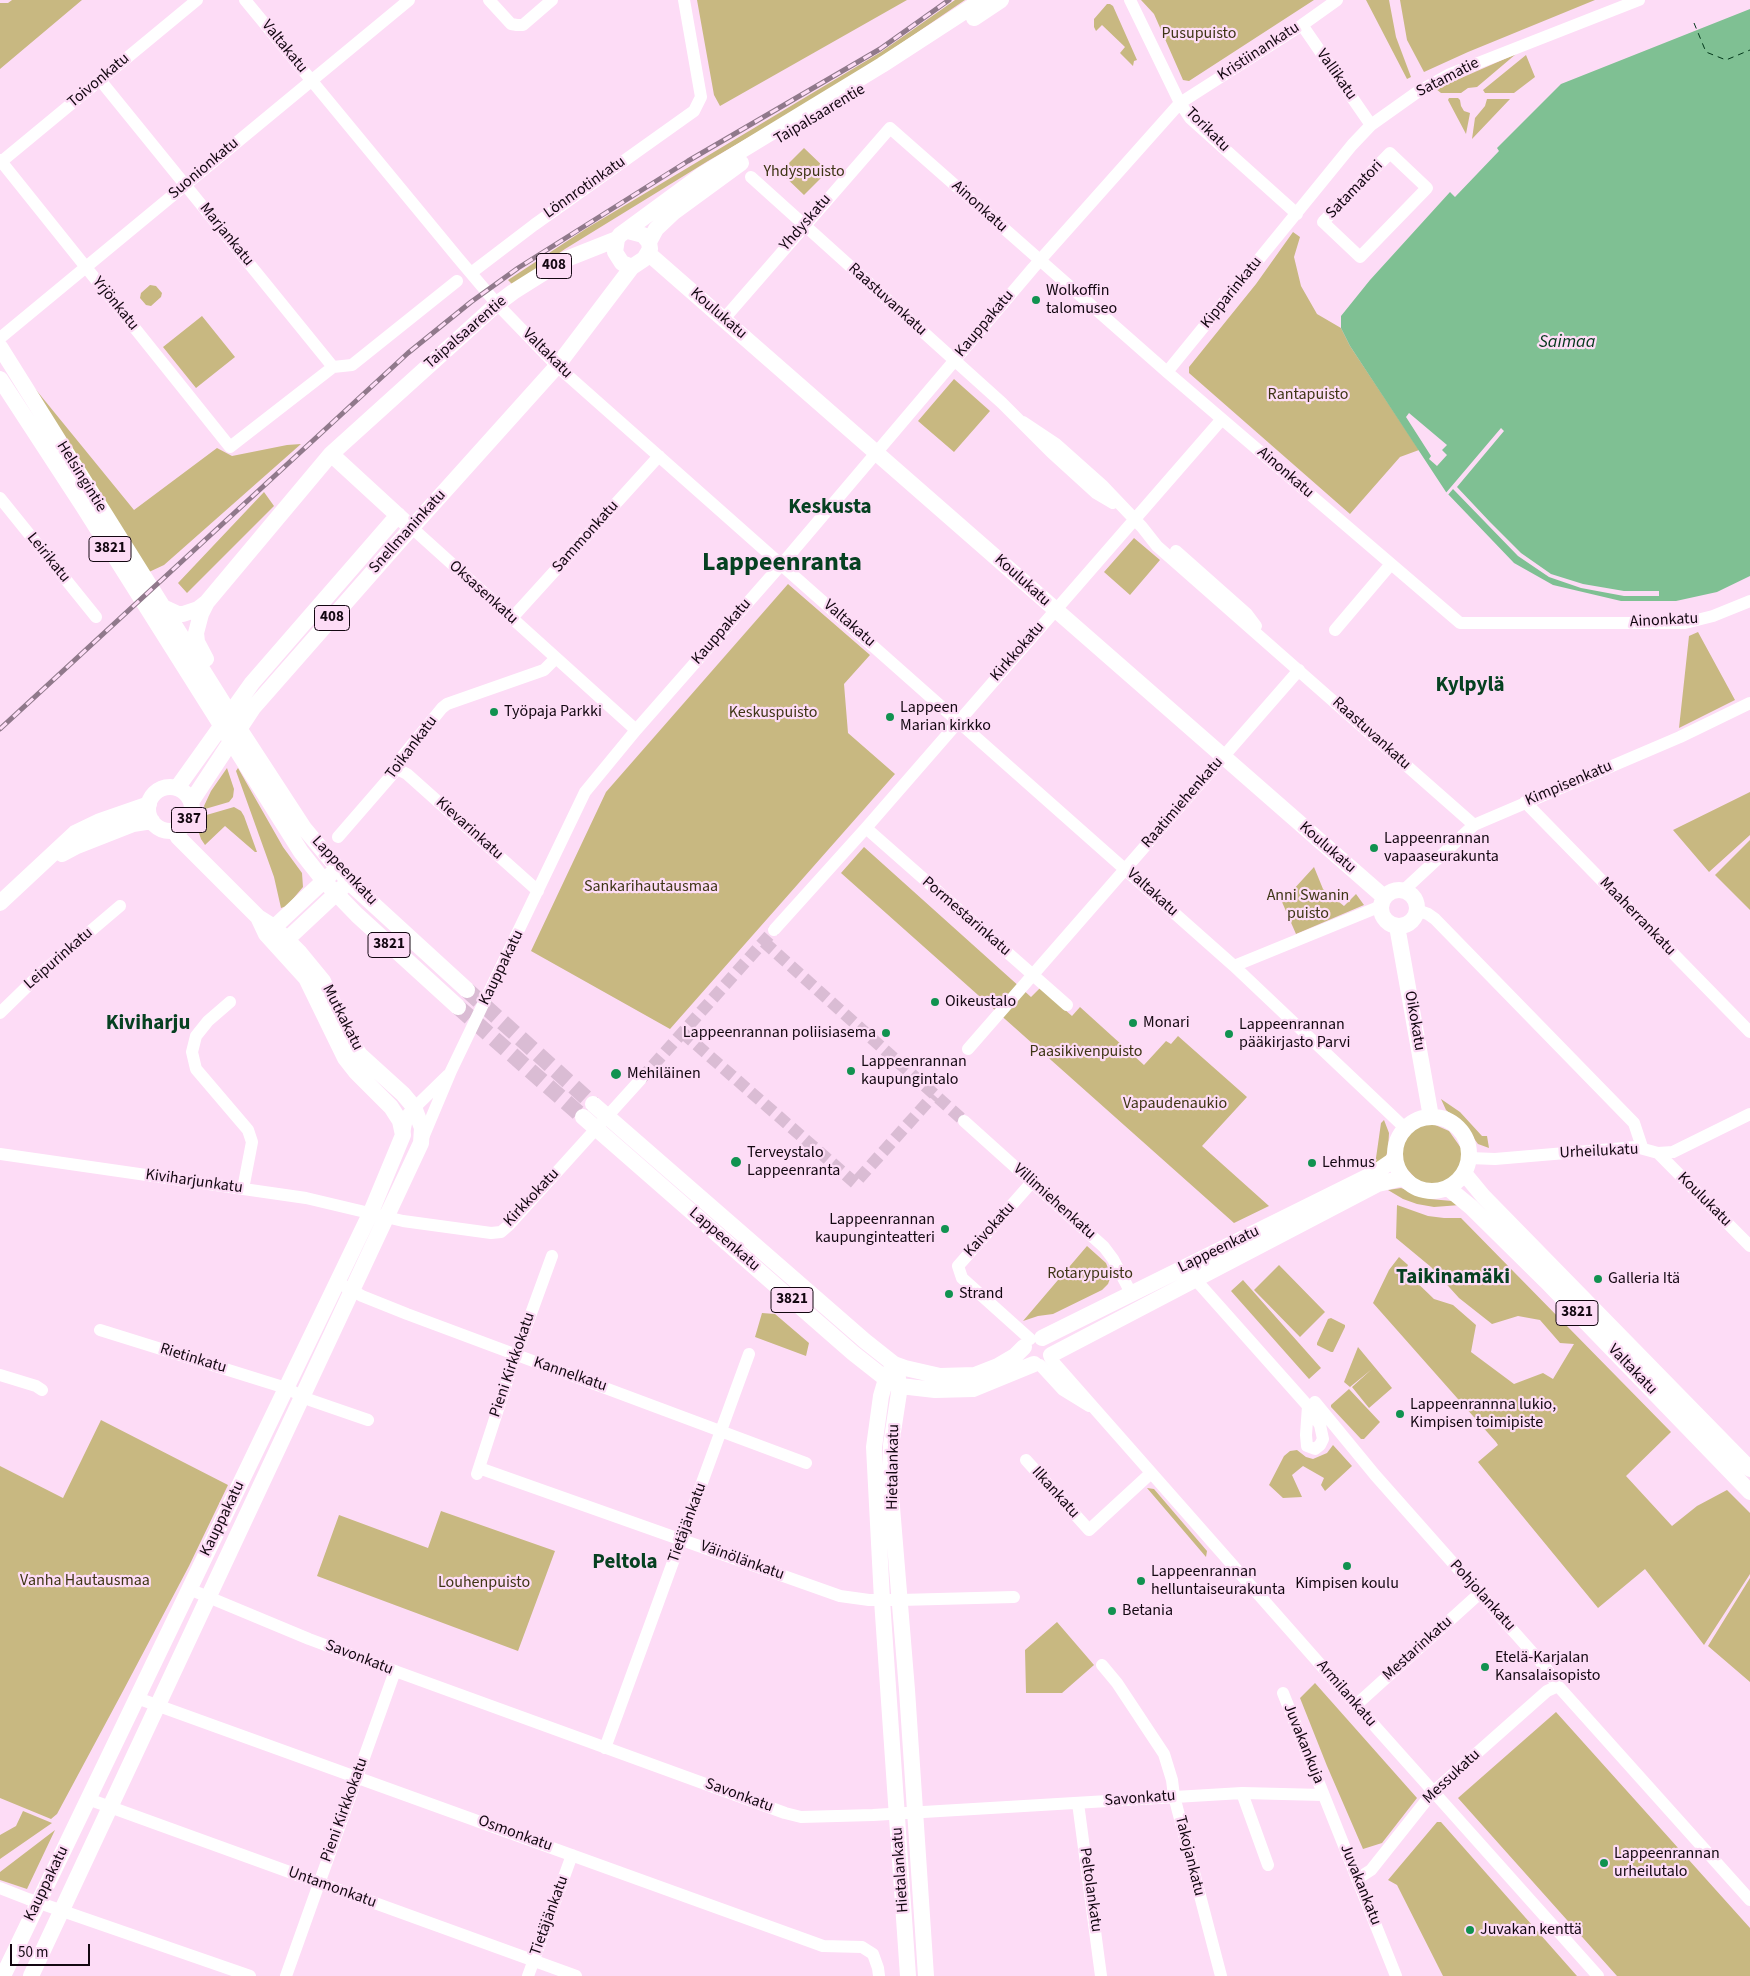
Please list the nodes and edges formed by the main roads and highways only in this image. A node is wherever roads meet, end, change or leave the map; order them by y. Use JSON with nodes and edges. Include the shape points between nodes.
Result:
{"nodes":[{"id":1,"x":982,"y":0,"type":"edge"},
{"id":2,"x":1001,"y":0,"type":"edge"},
{"id":3,"x":623,"y":235,"type":"junction"},
{"id":4,"x":646,"y":258,"type":"junction"},
{"id":5,"x":0,"y":347,"type":"edge"},
{"id":6,"x":0,"y":379,"type":"edge"},
{"id":7,"x":331,"y":454,"type":"junction"},
{"id":8,"x":398,"y":516,"type":"junction"},
{"id":9,"x":411,"y":528,"type":"junction"},
{"id":10,"x":207,"y":602,"type":"junction"},
{"id":11,"x":164,"y":608,"type":"junction"},
{"id":12,"x":226,"y":707,"type":"junction"},
{"id":13,"x":242,"y":733,"type":"joint"},
{"id":14,"x":238,"y":751,"type":"joint"},
{"id":15,"x":177,"y":788,"type":"junction"},
{"id":16,"x":191,"y":802,"type":"junction"},
{"id":17,"x":149,"y":804,"type":"junction"},
{"id":18,"x":152,"y":821,"type":"junction"},
{"id":19,"x":174,"y":830,"type":"junction"},
{"id":20,"x":44,"y":863,"type":"junction"},
{"id":21,"x":337,"y":868,"type":"junction"},
{"id":22,"x":324,"y":881,"type":"junction"},
{"id":23,"x":349,"y":882,"type":"junction"},
{"id":24,"x":336,"y":894,"type":"junction"},
{"id":25,"x":1382,"y":902,"type":"junction"},
{"id":26,"x":0,"y":903,"type":"edge"},
{"id":27,"x":1397,"y":926,"type":"junction"},
{"id":28,"x":270,"y":930,"type":"junction"},
{"id":29,"x":283,"y":944,"type":"junction"},
{"id":30,"x":467,"y":990,"type":"tunnel mouth"},
{"id":31,"x":458,"y":1007,"type":"tunnel mouth"},
{"id":32,"x":588,"y":1111,"type":"tunnel mouth"},
{"id":33,"x":1431,"y":1117,"type":"junction"},
{"id":34,"x":601,"y":1122,"type":"junction"},
{"id":35,"x":403,"y":1135,"type":"joint"},
{"id":36,"x":421,"y":1143,"type":"joint"},
{"id":37,"x":1395,"y":1159,"type":"junction"},
{"id":38,"x":1466,"y":1165,"type":"junction"},
{"id":39,"x":1402,"y":1178,"type":"junction"},
{"id":40,"x":1448,"y":1188,"type":"junction"},
{"id":41,"x":378,"y":1215,"type":"junction"},
{"id":42,"x":1032,"y":1342,"type":"junction"},
{"id":43,"x":1044,"y":1360,"type":"junction"},
{"id":44,"x":894,"y":1364,"type":"junction"},
{"id":45,"x":893,"y":1383,"type":"junction"},
{"id":46,"x":1750,"y":1469,"type":"edge"},
{"id":47,"x":1750,"y":1492,"type":"edge"},
{"id":48,"x":3,"y":1976,"type":"edge"},
{"id":49,"x":31,"y":1976,"type":"edge"},
{"id":50,"x":908,"y":1976,"type":"edge"},
{"id":51,"x":926,"y":1976,"type":"edge"}],
"edges":[{"from":1,"to":3,"type":"main road","name":"Taipalsaarentie","number":"408","via":[[703,174]]},
{"from":2,"to":4,"type":"main road","name":"Taipalsaarentie","number":"408","via":[[896,69],[739,164],[656,229]]},
{"from":3,"to":4,"type":"main road","via":[[643,235]]},
{"from":3,"to":4,"type":"main road","via":[[615,252],[622,262]]},
{"from":3,"to":7,"type":"main road","name":"Taipalsaarentie","number":"408","via":[[564,260],[513,292]]},
{"from":4,"to":9,"type":"main road","name":"Snellmaninkatu","number":"408","via":[[557,366]]},
{"from":4,"to":25,"type":"main road","name":"Koulukatu","via":[[723,320],[876,453],[1223,757]]},
{"from":5,"to":11,"type":"main road","name":"Helsingintie","number":"3821"},
{"from":6,"to":14,"type":"main road","name":"Helsingintie","number":"3821"},
{"from":7,"to":8,"type":"main road","name":"Oksasenkatu"},
{"from":7,"to":10,"type":"main road","number":"408"},
{"from":8,"to":9,"type":"main road","name":"Oksasenkatu"},
{"from":8,"to":15,"type":"main road","name":"Snellmaninkatu","number":"408","via":[[244,694]]},
{"from":9,"to":16,"type":"main road","name":"Snellmaninkatu","number":"408","via":[[253,708]]},
{"from":10,"to":11,"type":"main road","number":"408","via":[[183,614]]},
{"from":10,"to":12,"type":"main road","number":"408","via":[[198,622],[197,642]]},
{"from":11,"to":12,"type":"main road","name":"Helsingintie","number":"3821"},
{"from":12,"to":13,"type":"main road","name":"Helsingintie","number":"3821"},
{"from":13,"to":21,"type":"main road","name":"Lappeenkatu","number":"3821","via":[[296,815]]},
{"from":14,"to":22,"type":"main road","name":"Lappeenkatu","number":"3821","via":[[296,845]]},
{"from":15,"to":16,"type":"main road","number":"387"},
{"from":15,"to":17,"type":"main road","number":"387","via":[[162,788],[151,797]]},
{"from":16,"to":19,"type":"main road","number":"387","via":[[187,823]]},
{"from":17,"to":18,"type":"main road","number":"387"},
{"from":17,"to":20,"type":"main road","via":[[100,820],[75,833]]},
{"from":18,"to":19,"type":"main road","number":"387","via":[[162,829]]},
{"from":18,"to":20,"type":"main road","number":"387","via":[[93,839]]},
{"from":19,"to":28,"type":"main road","name":"Mutkakatu","number":"387"},
{"from":20,"to":26,"type":"main road"},
{"from":21,"to":22,"type":"main road"},
{"from":21,"to":23,"type":"main road","name":"Lappeenkatu","number":"3821"},
{"from":22,"to":24,"type":"main road","name":"Lappeenkatu","number":"3821"},
{"from":22,"to":28,"type":"main road"},
{"from":23,"to":24,"type":"main road"},
{"from":23,"to":30,"type":"main road","name":"Lappeenkatu","number":"3821"},
{"from":24,"to":29,"type":"main road"},
{"from":24,"to":31,"type":"main road","name":"Lappeenkatu","number":"3821"},
{"from":25,"to":27,"type":"main road","via":[[1385,919]]},
{"from":25,"to":27,"type":"main road","via":[[1394,890],[1404,890],[1414,898],[1416,915],[1409,923]]},
{"from":27,"to":33,"type":"main road","name":"Oikokatu"},
{"from":28,"to":29,"type":"main road","name":"Mutkakatu","number":"387"},
{"from":29,"to":35,"type":"main road","name":"Mutkakatu","via":[[306,978],[345,1058],[391,1107],[400,1121]]},
{"from":29,"to":36,"type":"main road","name":"Mutkakatu","via":[[300,953],[323,981],[360,1055],[403,1094],[418,1113]]},
{"from":32,"to":34,"type":"main road","name":"Lappeenkatu","number":"3821"},
{"from":33,"to":37,"type":"main road","via":[[1416,1120],[1405,1128],[1396,1142]]},
{"from":33,"to":38,"type":"main road","number":"3821","via":[[1447,1121],[1460,1130],[1467,1143]]},
{"from":34,"to":44,"type":"main road","name":"Lappeenkatu","number":"3821"},
{"from":34,"to":45,"type":"main road","name":"Lappeenkatu","number":"3821","via":[[853,1353]]},
{"from":35,"to":41,"type":"main road","name":"Kauppakatu"},
{"from":36,"to":41,"type":"main road","name":"Kauppakatu"},
{"from":37,"to":39,"type":"main road"},
{"from":37,"to":42,"type":"main road","name":"Lappeenkatu","number":"3821","via":[[1373,1174]]},
{"from":38,"to":40,"type":"main road","via":[[1457,1182]]},
{"from":38,"to":46,"type":"main road","name":"Valtakatu","number":"3821","via":[[1483,1196]]},
{"from":39,"to":40,"type":"main road","via":[[1425,1191]]},
{"from":39,"to":43,"type":"main road","name":"Lappeenkatu","via":[[1378,1184]]},
{"from":40,"to":47,"type":"main road","name":"Valtakatu","number":"3821","via":[[1539,1275]]},
{"from":41,"to":48,"type":"main road","name":"Kauppakatu","via":[[337,1282]]},
{"from":41,"to":49,"type":"main road","name":"Kauppakatu","via":[[352,1290]]},
{"from":42,"to":43,"type":"main road","via":[[1050,1344]]},
{"from":42,"to":43,"type":"main road","via":[[1026,1358]]},
{"from":42,"to":44,"type":"main road","name":"Lappeenkatu","number":"3821","via":[[998,1366],[975,1375],[940,1376]]},
{"from":43,"to":45,"type":"main road","name":"Lappeenkatu","via":[[973,1389],[935,1390]]},
{"from":44,"to":45,"type":"main road","name":"Hietalankatu"},
{"from":45,"to":50,"type":"main road","name":"Hietalankatu","via":[[881,1396],[874,1448]]},
{"from":45,"to":51,"type":"main road","name":"Hietalankatu","via":[[891,1495]]}]}
